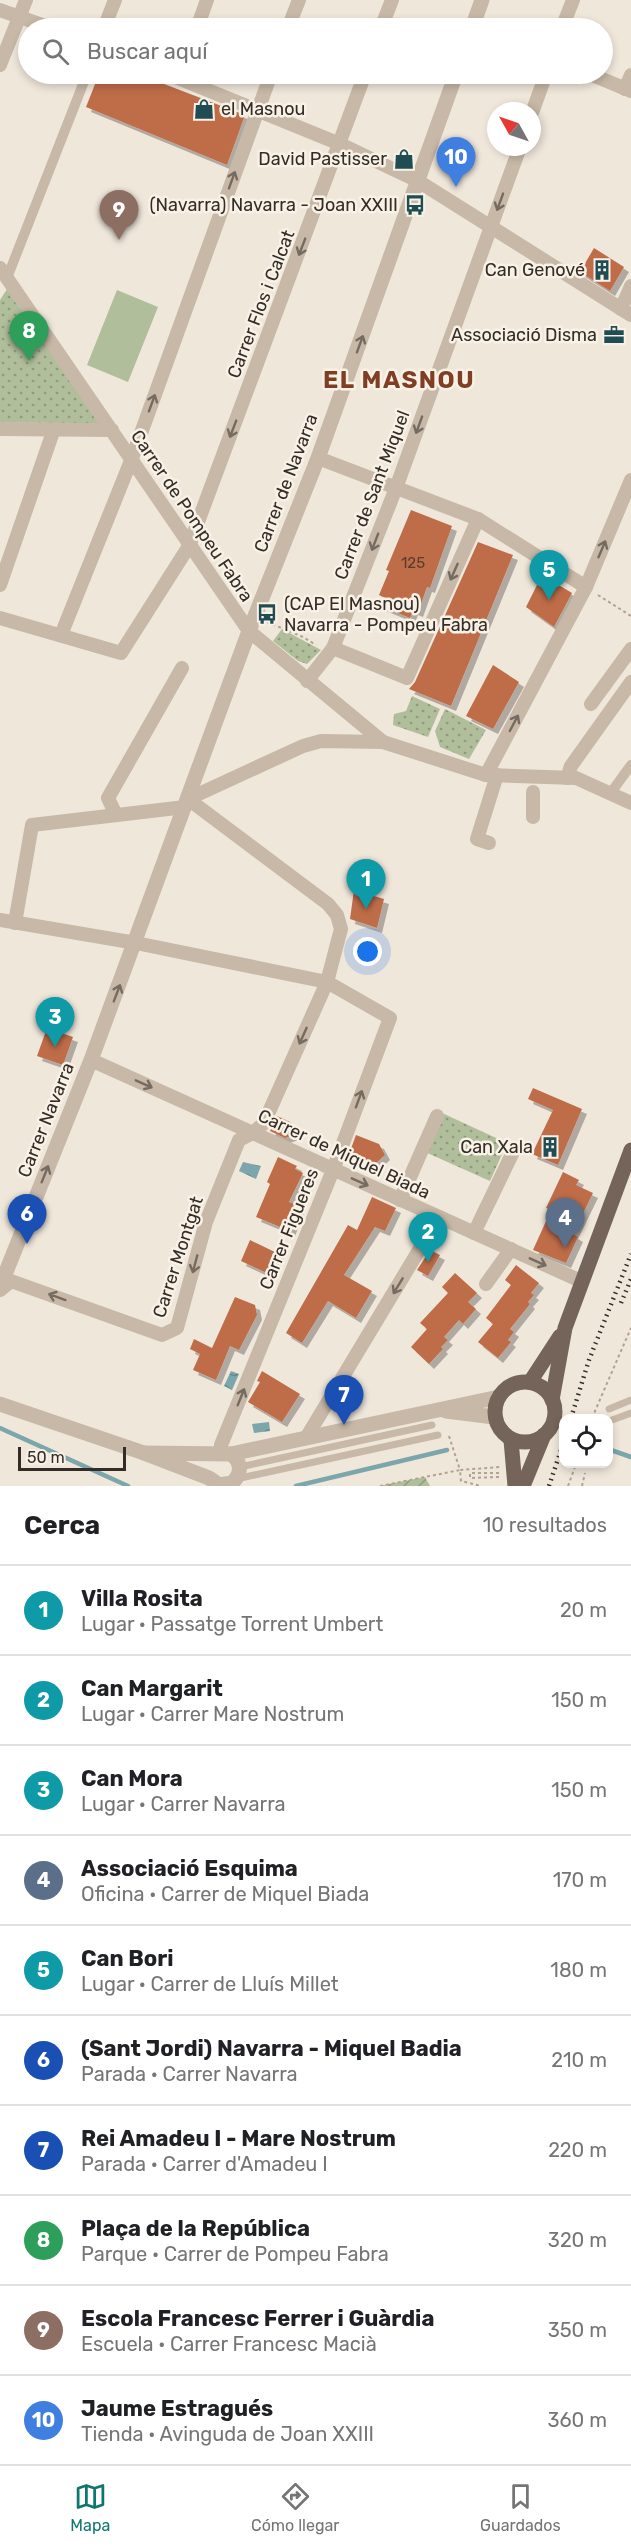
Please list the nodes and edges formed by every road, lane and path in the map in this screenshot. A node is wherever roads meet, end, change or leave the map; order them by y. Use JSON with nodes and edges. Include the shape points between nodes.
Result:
{"nodes":[{"id":1,"x":26,"y":0,"type":"edge"},
{"id":2,"x":115,"y":0,"type":"edge"},
{"id":3,"x":207,"y":0,"type":"edge"},
{"id":4,"x":299,"y":0,"type":"edge"},
{"id":5,"x":392,"y":0,"type":"edge"},
{"id":6,"x":482,"y":0,"type":"edge"},
{"id":7,"x":573,"y":0,"type":"edge"},
{"id":8,"x":0,"y":10,"type":"edge"},
{"id":9,"x":20,"y":17,"type":"joint"},
{"id":10,"x":108,"y":18,"type":"edge"},
{"id":11,"x":201,"y":18,"type":"edge"},
{"id":12,"x":292,"y":18,"type":"edge"},
{"id":13,"x":385,"y":18,"type":"edge"},
{"id":14,"x":476,"y":18,"type":"edge"},
{"id":15,"x":566,"y":18,"type":"edge"},
{"id":16,"x":18,"y":22,"type":"edge"},
{"id":17,"x":0,"y":64,"type":"edge"},
{"id":18,"x":631,"y":75,"type":"edge"},
{"id":19,"x":83,"y":84,"type":"edge"},
{"id":20,"x":197,"y":84,"type":"edge"},
{"id":21,"x":267,"y":84,"type":"edge"},
{"id":22,"x":361,"y":84,"type":"edge"},
{"id":23,"x":452,"y":84,"type":"edge"},
{"id":24,"x":542,"y":84,"type":"edge"},
{"id":25,"x":613,"y":84,"type":"edge"},
{"id":26,"x":628,"y":90,"type":"edge"},
{"id":27,"x":536,"y":102,"type":"edge"},
{"id":28,"x":257,"y":110,"type":"junction"},
{"id":29,"x":340,"y":144,"type":"junction"},
{"id":30,"x":517,"y":156,"type":"edge"},
{"id":31,"x":418,"y":181,"type":"junction"},
{"id":32,"x":491,"y":225,"type":"junction"},
{"id":33,"x":2,"y":278,"type":"edge"},
{"id":34,"x":631,"y":286,"type":"edge"},
{"id":35,"x":626,"y":312,"type":"edge"},
{"id":36,"x":0,"y":429,"type":"edge"},
{"id":37,"x":54,"y":429,"type":"junction"},
{"id":38,"x":112,"y":430,"type":"junction"},
{"id":39,"x":132,"y":458,"type":"junction"},
{"id":40,"x":318,"y":458,"type":"junction"},
{"id":41,"x":631,"y":480,"type":"edge"},
{"id":42,"x":396,"y":488,"type":"junction"},
{"id":43,"x":478,"y":519,"type":"junction"},
{"id":44,"x":189,"y":546,"type":"junction"},
{"id":45,"x":0,"y":585,"type":"edge"},
{"id":46,"x":586,"y":587,"type":"junction"},
{"id":47,"x":631,"y":616,"type":"edge"},
{"id":48,"x":0,"y":618,"type":"edge"},
{"id":49,"x":252,"y":624,"type":"junction"},
{"id":50,"x":61,"y":635,"type":"junction"},
{"id":51,"x":631,"y":649,"type":"edge"},
{"id":52,"x":331,"y":650,"type":"junction"},
{"id":53,"x":182,"y":668,"type":"dead end"},
{"id":54,"x":307,"y":681,"type":"junction"},
{"id":55,"x":631,"y":682,"type":"edge"},
{"id":56,"x":591,"y":705,"type":"dead end"},
{"id":57,"x":383,"y":742,"type":"junction"},
{"id":58,"x":631,"y":765,"type":"edge"},
{"id":59,"x":492,"y":775,"type":"junction"},
{"id":60,"x":567,"y":778,"type":"junction"},
{"id":61,"x":533,"y":792,"type":"dead end"},
{"id":62,"x":610,"y":794,"type":"junction"},
{"id":63,"x":186,"y":803,"type":"junction"},
{"id":64,"x":631,"y":803,"type":"edge"},
{"id":65,"x":116,"y":815,"type":"junction"},
{"id":66,"x":533,"y":816,"type":"dead end"},
{"id":67,"x":489,"y":843,"type":"dead end"},
{"id":68,"x":0,"y":920,"type":"edge"},
{"id":69,"x":15,"y":923,"type":"junction"},
{"id":70,"x":136,"y":943,"type":"junction"},
{"id":71,"x":327,"y":982,"type":"junction"},
{"id":72,"x":91,"y":1060,"type":"junction"},
{"id":73,"x":437,"y":1116,"type":"dead end"},
{"id":74,"x":253,"y":1133,"type":"junction"},
{"id":75,"x":514,"y":1150,"type":"dead end"},
{"id":76,"x":631,"y":1150,"type":"edge"},
{"id":77,"x":333,"y":1170,"type":"junction"},
{"id":78,"x":400,"y":1200,"type":"junction"},
{"id":79,"x":439,"y":1217,"type":"junction"},
{"id":80,"x":474,"y":1233,"type":"junction"},
{"id":81,"x":510,"y":1249,"type":"junction"},
{"id":82,"x":581,"y":1281,"type":"junction"},
{"id":83,"x":4,"y":1284,"type":"edge"},
{"id":84,"x":486,"y":1284,"type":"dead end"},
{"id":85,"x":565,"y":1328,"type":"junction"},
{"id":86,"x":631,"y":1328,"type":"edge"},
{"id":87,"x":530,"y":1382,"type":"junction"},
{"id":88,"x":499,"y":1397,"type":"junction"},
{"id":89,"x":552,"y":1400,"type":"junction"},
{"id":90,"x":631,"y":1400,"type":"edge"},
{"id":91,"x":0,"y":1404,"type":"edge"},
{"id":92,"x":609,"y":1409,"type":"dead end"},
{"id":93,"x":441,"y":1411,"type":"junction"},
{"id":94,"x":631,"y":1413,"type":"edge"},
{"id":95,"x":594,"y":1414,"type":"edge"},
{"id":96,"x":494,"y":1417,"type":"junction"},
{"id":97,"x":613,"y":1420,"type":"edge"},
{"id":98,"x":432,"y":1425,"type":"dead end"},
{"id":99,"x":438,"y":1435,"type":"dead end"},
{"id":100,"x":544,"y":1435,"type":"junction"},
{"id":101,"x":306,"y":1438,"type":"junction"},
{"id":102,"x":511,"y":1440,"type":"junction"},
{"id":103,"x":144,"y":1453,"type":"junction"},
{"id":104,"x":502,"y":1458,"type":"dead end"},
{"id":105,"x":230,"y":1461,"type":"junction"},
{"id":106,"x":502,"y":1467,"type":"junction"},
{"id":107,"x":575,"y":1468,"type":"edge"},
{"id":108,"x":460,"y":1470,"type":"junction"},
{"id":109,"x":585,"y":1473,"type":"dead end"},
{"id":110,"x":209,"y":1478,"type":"junction"},
{"id":111,"x":510,"y":1481,"type":"edge"},
{"id":112,"x":383,"y":1486,"type":"edge"},
{"id":113,"x":481,"y":1486,"type":"edge"},
{"id":114,"x":523,"y":1486,"type":"edge"},
{"id":115,"x":568,"y":1486,"type":"edge"},
{"id":116,"x":582,"y":1486,"type":"edge"}],
"edges":[{"from":1,"to":9,"type":"street"},
{"from":2,"to":10,"type":"street"},
{"from":3,"to":11,"type":"street"},
{"from":4,"to":12,"type":"street"},
{"from":5,"to":13,"type":"street"},
{"from":6,"to":14,"type":"street"},
{"from":7,"to":15,"type":"street"},
{"from":8,"to":9,"type":"street"},
{"from":16,"to":17,"type":"street"},
{"from":18,"to":26,"type":"street"},
{"from":19,"to":33,"type":"street"},
{"from":20,"to":28,"type":"street"},
{"from":21,"to":28,"type":"street"},
{"from":22,"to":29,"type":"street","name":"Carrer Flos i Calcat"},
{"from":23,"to":31,"type":"street"},
{"from":24,"to":27,"type":"street"},
{"from":25,"to":26,"type":"street"},
{"from":28,"to":29,"type":"street"},
{"from":39,"to":28,"type":"street","one_way":true},
{"from":29,"to":31,"type":"street"},
{"from":29,"to":44,"type":"street","name":"Carrer Flos i Calcat","one_way":true},
{"from":30,"to":32,"type":"street","name":"Carrer de Sant Miquel","one_way":true},
{"from":31,"to":32,"type":"street"},
{"from":40,"to":31,"type":"street","name":"Carrer de Navarra","one_way":true},
{"from":32,"to":35,"type":"street"},
{"from":32,"to":42,"type":"street","name":"Carrer de Sant Miquel","one_way":true},
{"from":33,"to":38,"type":"street","name":"Carrer de Pompeu Fabra"},
{"from":34,"to":35,"type":"street"},
{"from":36,"to":37,"type":"street"},
{"from":37,"to":38,"type":"street"},
{"from":37,"to":45,"type":"street"},
{"from":38,"to":39,"type":"street","name":"Carrer de Pompeu Fabra"},
{"from":39,"to":44,"type":"street","name":"Carrer de Pompeu Fabra"},
{"from":39,"to":50,"type":"street"},
{"from":40,"to":42,"type":"street"},
{"from":40,"to":49,"type":"street","name":"Carrer de Navarra"},
{"from":46,"to":41,"type":"street","one_way":true},
{"from":42,"to":43,"type":"street"},
{"from":42,"to":52,"type":"street","name":"Carrer de Sant Miquel","one_way":true},
{"from":43,"to":46,"type":"street"},
{"from":43,"to":52,"type":"street","one_way":true,"via":[[407,678]]},
{"from":44,"to":49,"type":"street","name":"Carrer de Pompeu Fabra"},
{"from":44,"to":50,"type":"street","name":"Carrer Flos i Calcat","via":[[121,653]]},
{"from":46,"to":47,"type":"path"},
{"from":59,"to":46,"type":"street","one_way":true},
{"from":48,"to":50,"type":"street"},
{"from":49,"to":52,"type":"path","via":[[303,637]]},
{"from":49,"to":54,"type":"street","name":"Carrer de Pompeu Fabra"},
{"from":49,"to":63,"type":"street","name":"Carrer de Navarra"},
{"from":51,"to":56,"type":"street"},
{"from":52,"to":54,"type":"street","name":"Carrer de Sant Miquel"},
{"from":53,"to":65,"type":"street","via":[[108,798]]},
{"from":54,"to":57,"type":"street","name":"Carrer de Pompeu Fabra"},
{"from":55,"to":60,"type":"street","via":[[571,766]]},
{"from":57,"to":59,"type":"street"},
{"from":57,"to":63,"type":"street","via":[[321,741],[303,746]]},
{"from":58,"to":62,"type":"street"},
{"from":59,"to":60,"type":"street"},
{"from":59,"to":67,"type":"street","via":[[477,839]]},
{"from":60,"to":62,"type":"street","via":[[576,778]]},
{"from":61,"to":66,"type":"street"},
{"from":62,"to":64,"type":"street"},
{"from":63,"to":65,"type":"street"},
{"from":63,"to":70,"type":"street","name":"Carrer Navarra"},
{"from":63,"to":71,"type":"street","name":"Carrer Montgat","via":[[332,909],[341,929]]},
{"from":65,"to":69,"type":"street","via":[[32,825]]},
{"from":68,"to":69,"type":"street"},
{"from":69,"to":70,"type":"street"},
{"from":70,"to":71,"type":"street"},
{"from":72,"to":70,"type":"street","name":"Carrer Navarra","one_way":true},
{"from":71,"to":74,"type":"street","name":"Carrer Montgat","one_way":true,"via":[[264,1123]]},
{"from":77,"to":71,"type":"street","name":"Carrer Figueres","one_way":true,"via":[[390,1018]]},
{"from":72,"to":74,"type":"street","name":"Carrer de Miquel Biada","one_way":true},
{"from":83,"to":72,"type":"street","name":"Carrer Navarra","one_way":true},
{"from":73,"to":78,"type":"street"},
{"from":74,"to":77,"type":"street","name":"Carrer de Miquel Biada"},
{"from":74,"to":83,"type":"street","name":"Carrer Montgat","one_way":true,"via":[[239,1140],[206,1222],[177,1328],[162,1335]]},
{"from":75,"to":80,"type":"street"},
{"from":76,"to":82,"type":"main road"},
{"from":77,"to":78,"type":"street","name":"Carrer de Miquel Biada","one_way":true},
{"from":105,"to":77,"type":"street","name":"Carrer Figueres","one_way":true,"via":[[221,1445]]},
{"from":78,"to":79,"type":"street","name":"Carrer de Miquel Biada"},
{"from":79,"to":80,"type":"street","name":"Carrer de Miquel Biada"},
{"from":79,"to":101,"type":"street","one_way":true},
{"from":80,"to":81,"type":"street","name":"Carrer de Miquel Biada"},
{"from":81,"to":82,"type":"street","name":"Carrer de Miquel Biada","one_way":true},
{"from":81,"to":84,"type":"street"},
{"from":82,"to":85,"type":"main road"},
{"from":85,"to":87,"type":"main road"},
{"from":85,"to":89,"type":"main road"},
{"from":86,"to":95,"type":"path"},
{"from":87,"to":88,"type":"main road","via":[[506,1388]]},
{"from":87,"to":89,"type":"main road","via":[[547,1392]]},
{"from":88,"to":93,"type":"street"},
{"from":88,"to":96,"type":"main road"},
{"from":89,"to":100,"type":"main road","via":[[554,1419]]},
{"from":90,"to":92,"type":"lane"},
{"from":91,"to":103,"type":"street"},
{"from":93,"to":96,"type":"street"},
{"from":93,"to":101,"type":"street"},
{"from":93,"to":108,"type":"path"},
{"from":94,"to":97,"type":"lane"},
{"from":96,"to":102,"type":"main road"},
{"from":98,"to":105,"type":"lane"},
{"from":99,"to":105,"type":"lane"},
{"from":100,"to":102,"type":"main road","via":[[529,1442]]},
{"from":100,"to":114,"type":"main road"},
{"from":101,"to":105,"type":"street"},
{"from":102,"to":111,"type":"main road"},
{"from":103,"to":105,"type":"street"},
{"from":103,"to":110,"type":"street"},
{"from":104,"to":106,"type":"path"},
{"from":105,"to":110,"type":"street","via":[[208,1462]]},
{"from":105,"to":110,"type":"street","via":[[226,1485]]},
{"from":106,"to":108,"type":"path"},
{"from":106,"to":111,"type":"path","via":[[502,1473],[470,1473],[470,1478]]},
{"from":107,"to":115,"type":"path"},
{"from":108,"to":112,"type":"path"},
{"from":108,"to":113,"type":"path","via":[[461,1481]]},
{"from":109,"to":116,"type":"path"}]}
